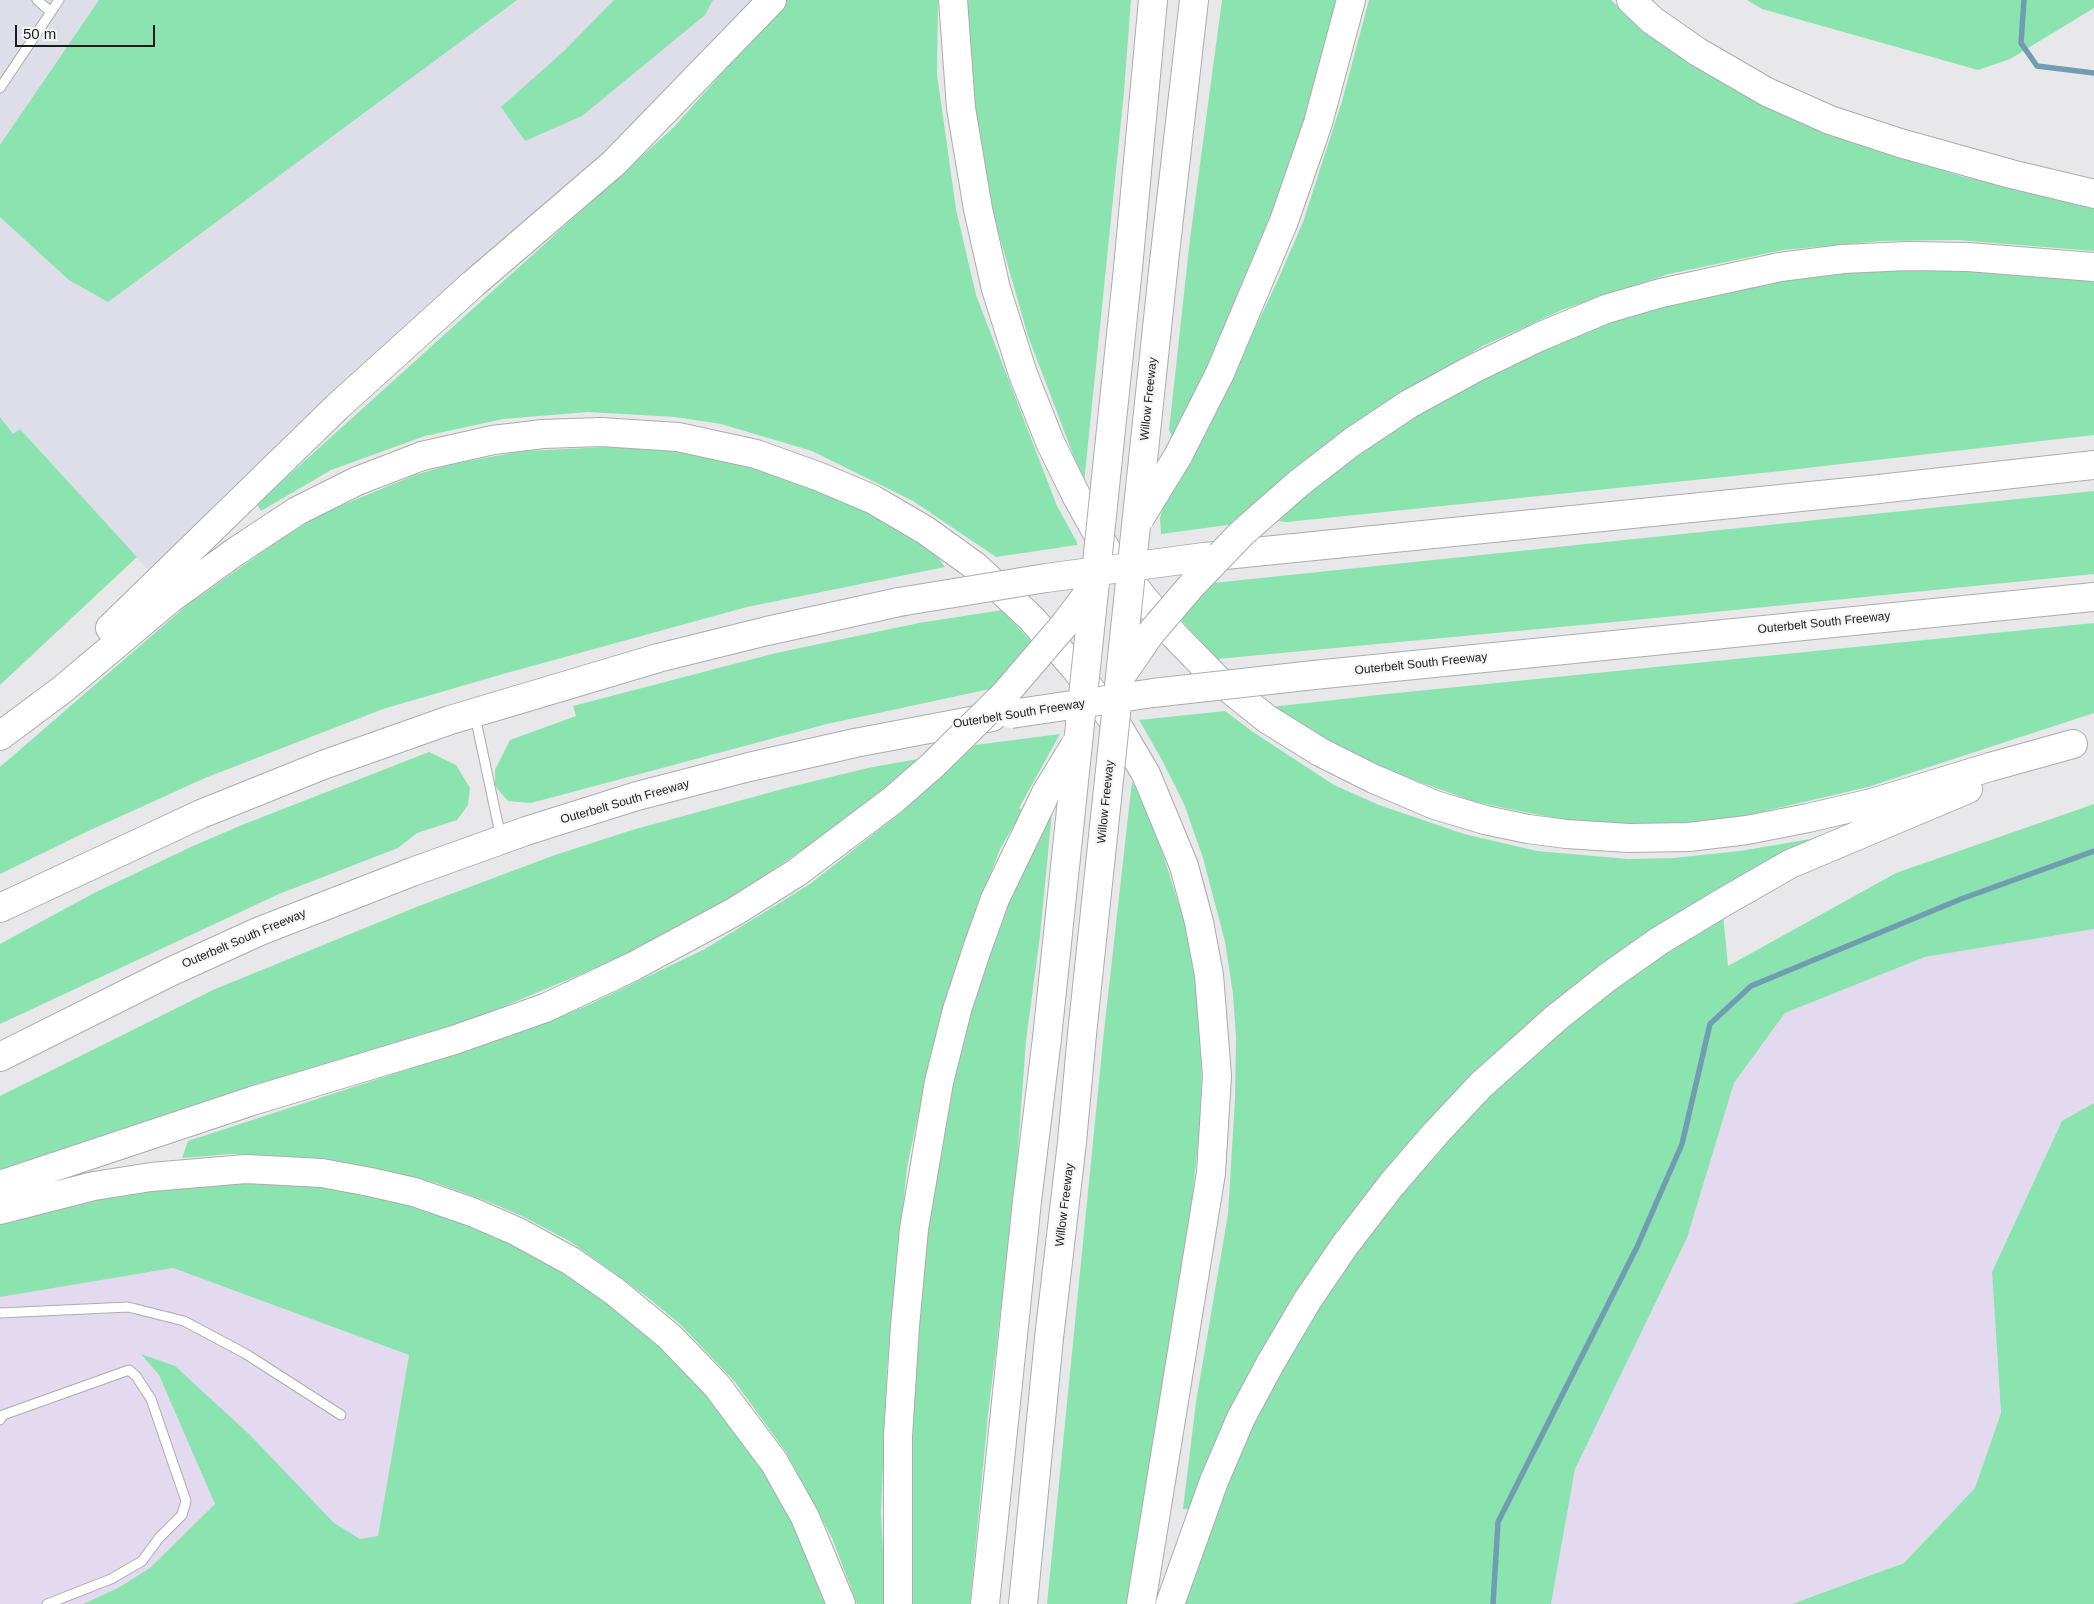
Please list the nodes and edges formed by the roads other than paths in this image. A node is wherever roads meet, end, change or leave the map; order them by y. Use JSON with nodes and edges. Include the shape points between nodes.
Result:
{"nodes":[{"id":1,"x":37,"y":0,"type":"edge"},
{"id":2,"x":59,"y":0,"type":"edge"},
{"id":3,"x":772,"y":0,"type":"edge"},
{"id":4,"x":953,"y":0,"type":"edge"},
{"id":5,"x":1153,"y":0,"type":"edge"},
{"id":6,"x":1194,"y":0,"type":"edge"},
{"id":7,"x":1351,"y":0,"type":"edge"},
{"id":8,"x":1631,"y":0,"type":"edge"},
{"id":9,"x":52,"y":12,"type":"junction"},
{"id":10,"x":0,"y":88,"type":"edge"},
{"id":11,"x":2094,"y":194,"type":"edge"},
{"id":12,"x":2094,"y":267,"type":"edge"},
{"id":13,"x":2094,"y":465,"type":"edge"},
{"id":14,"x":2094,"y":597,"type":"edge"},
{"id":15,"x":474,"y":713,"type":"junction"},
{"id":16,"x":0,"y":736,"type":"edge"},
{"id":17,"x":2084,"y":741,"type":"edge"},
{"id":18,"x":201,"y":814,"type":"junction"},
{"id":19,"x":501,"y":840,"type":"junction"},
{"id":20,"x":0,"y":908,"type":"edge"},
{"id":21,"x":0,"y":924,"type":"edge"},
{"id":22,"x":0,"y":1057,"type":"edge"},
{"id":23,"x":0,"y":1185,"type":"edge"},
{"id":24,"x":0,"y":1210,"type":"edge"},
{"id":25,"x":0,"y":1313,"type":"edge"},
{"id":26,"x":341,"y":1415,"type":"dead end"},
{"id":27,"x":0,"y":1420,"type":"edge"},
{"id":28,"x":47,"y":1604,"type":"edge"},
{"id":29,"x":840,"y":1604,"type":"edge"},
{"id":30,"x":898,"y":1604,"type":"edge"},
{"id":31,"x":985,"y":1604,"type":"edge"},
{"id":32,"x":1023,"y":1604,"type":"edge"},
{"id":33,"x":1141,"y":1604,"type":"edge"},
{"id":34,"x":1170,"y":1604,"type":"edge"}],
"edges":[{"from":1,"to":9,"type":"lane"},
{"from":2,"to":9,"type":"lane"},
{"from":3,"to":16,"type":"highway","via":[[614,163],[337,407]]},
{"from":4,"to":17,"type":"highway","via":[[961,108],[978,209],[999,298],[1023,374],[1050,442],[1106,550],[1141,596],[1217,679],[1267,719],[1320,752],[1435,805],[1528,829],[1629,838],[1689,837],[1808,818]]},
{"from":5,"to":31,"type":"highway","bridge":true,"via":[[1128,268]]},
{"from":6,"to":32,"type":"highway","name":"Willow Freeway","bridge":true},
{"from":7,"to":23,"type":"highway","bridge":true,"via":[[1318,123],[1284,222],[1220,373],[1178,456],[1100,578],[1065,624],[1005,694],[893,800],[796,873],[734,912],[632,967],[545,1008]]},
{"from":8,"to":11,"type":"highway","via":[[1652,20],[1698,52],[1767,92],[1830,120],[1900,143]]},
{"from":9,"to":10,"type":"lane"},
{"from":12,"to":30,"type":"highway","bridge":true,"via":[[1968,257],[1843,259],[1780,267],[1660,292],[1606,309],[1538,336],[1473,369],[1352,442],[1242,533],[1192,585],[1150,634],[1092,718],[1046,793],[995,899],[957,1010],[939,1082],[914,1229],[898,1436]]},
{"from":13,"to":15,"type":"highway","bridge":true,"via":[[1204,557],[1046,578],[899,602],[766,631],[658,658]]},
{"from":14,"to":19,"type":"highway","name":"Outerbelt South Freeway","bridge":true,"via":[[1314,675],[1152,693],[1011,714],[855,743],[749,767],[637,796]]},
{"from":15,"to":18,"type":"highway","via":[[323,765]]},
{"from":15,"to":19,"type":"lane"},
{"from":16,"to":33,"type":"highway","via":[[63,689],[170,599],[297,511],[357,481],[422,456],[493,440],[601,432],[678,437],[756,454],[872,500],[925,530],[975,566],[1031,618],[1075,668],[1120,730],[1146,774],[1184,866],[1209,975],[1217,1076],[1211,1172]]},
{"from":17,"to":34,"type":"highway","via":[[1790,864],[1659,941],[1608,976],[1481,1085],[1392,1184],[1307,1301],[1242,1418],[1214,1481]]},
{"from":18,"to":20,"type":"highway"},
{"from":18,"to":21,"type":"highway"},
{"from":19,"to":22,"type":"highway","name":"Outerbelt South Freeway","via":[[260,931]]},
{"from":24,"to":29,"type":"highway","via":[[94,1186],[151,1177],[246,1169],[322,1173],[414,1192],[516,1230],[571,1261],[614,1291],[670,1337],[717,1386],[774,1462],[805,1517]]},
{"from":25,"to":26,"type":"lane","via":[[128,1307],[184,1322],[246,1354]]},
{"from":27,"to":28,"type":"lane","via":[[3,1415],[129,1370],[144,1386],[155,1408],[186,1501],[182,1515],[142,1561],[112,1578]]}]}
